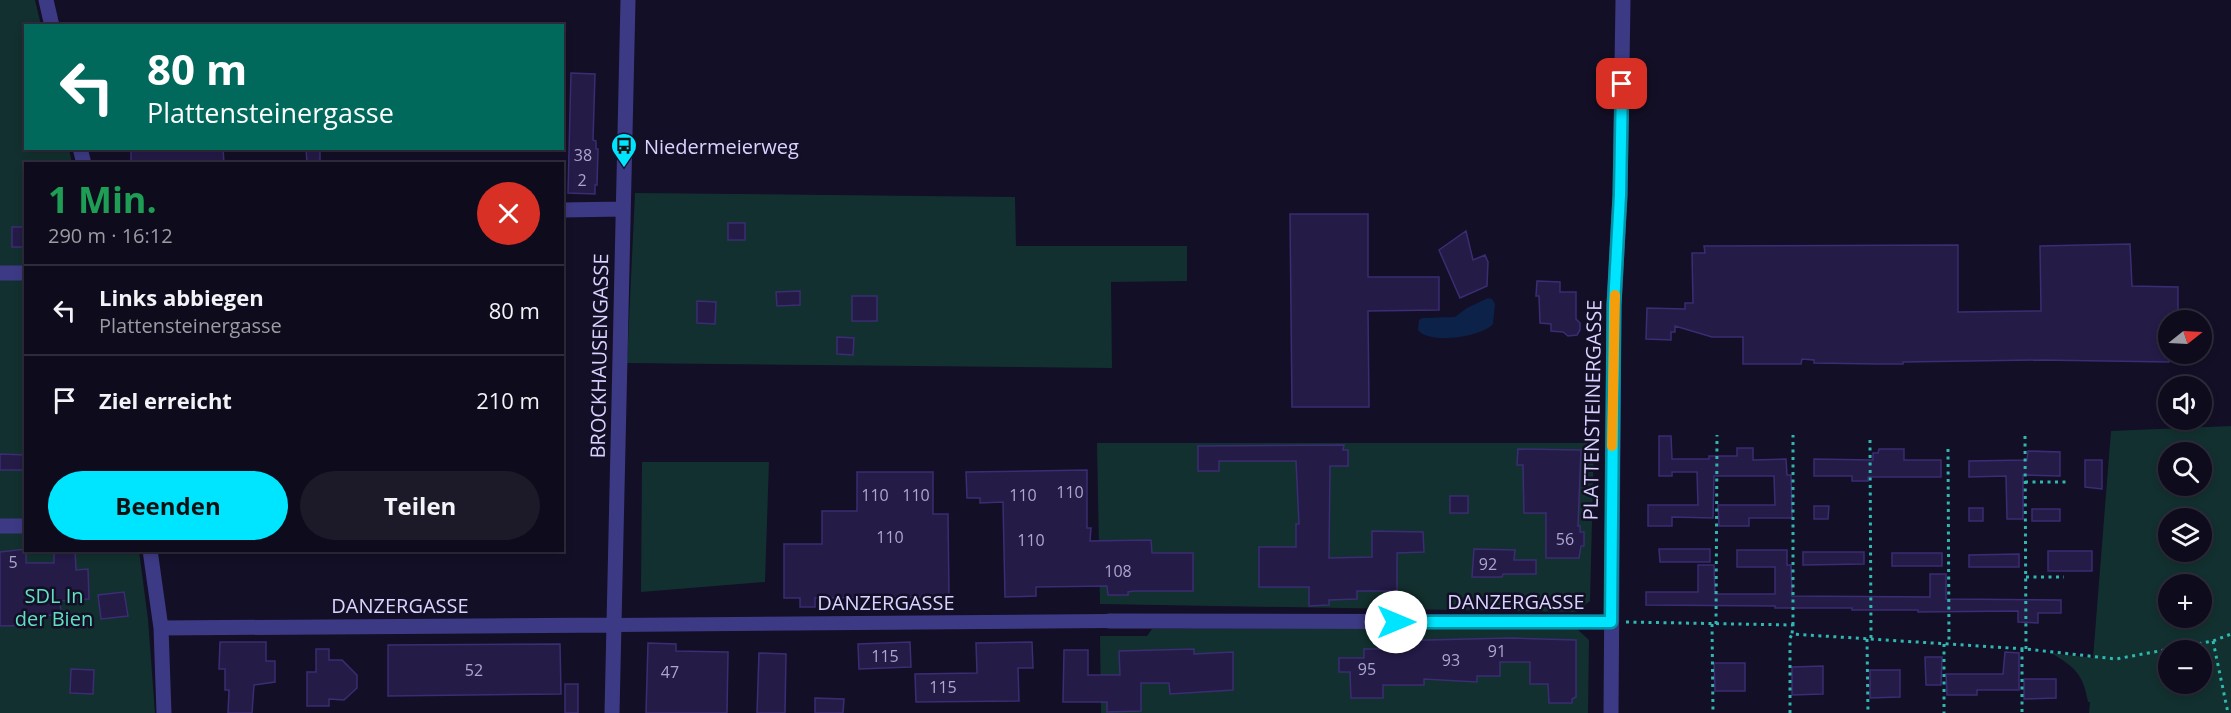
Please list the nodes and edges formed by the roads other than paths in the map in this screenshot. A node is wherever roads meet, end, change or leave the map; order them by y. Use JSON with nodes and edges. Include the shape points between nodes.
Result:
{"nodes":[{"id":1,"x":46,"y":0,"type":"edge"},
{"id":2,"x":628,"y":0,"type":"edge"},
{"id":3,"x":1623,"y":0,"type":"edge"},
{"id":4,"x":52,"y":24,"type":"edge"},
{"id":5,"x":623,"y":209,"type":"junction"},
{"id":6,"x":564,"y":210,"type":"edge"},
{"id":7,"x":0,"y":273,"type":"edge"},
{"id":8,"x":24,"y":273,"type":"edge"},
{"id":9,"x":0,"y":526,"type":"edge"},
{"id":10,"x":24,"y":526,"type":"edge"},
{"id":11,"x":150,"y":552,"type":"edge"},
{"id":12,"x":1109,"y":621,"type":"joint"},
{"id":13,"x":1611,"y":622,"type":"junction"},
{"id":14,"x":614,"y":625,"type":"junction"},
{"id":15,"x":161,"y":628,"type":"junction"},
{"id":16,"x":164,"y":713,"type":"edge"},
{"id":17,"x":612,"y":713,"type":"edge"},
{"id":18,"x":1611,"y":713,"type":"edge"}],
"edges":[{"from":1,"to":4,"type":"street"},
{"from":2,"to":5,"type":"street","name":"BROCKHAUSENGASSE"},
{"from":3,"to":13,"type":"street","name":"PLATTENSTEINERGASSE","via":[[1614,305]]},
{"from":5,"to":6,"type":"street"},
{"from":5,"to":14,"type":"street","name":"BROCKHAUSENGASSE"},
{"from":7,"to":8,"type":"street"},
{"from":9,"to":10,"type":"street"},
{"from":11,"to":15,"type":"street"},
{"from":12,"to":13,"type":"street","name":"DANZERGASSE"},
{"from":12,"to":14,"type":"street","name":"DANZERGASSE"},
{"from":13,"to":18,"type":"street","name":"PLATTENSTEINERGASSE"},
{"from":14,"to":15,"type":"street","name":"DANZERGASSE"},
{"from":14,"to":17,"type":"street","name":"BROCKHAUSENGASSE"},
{"from":15,"to":16,"type":"street"}]}
